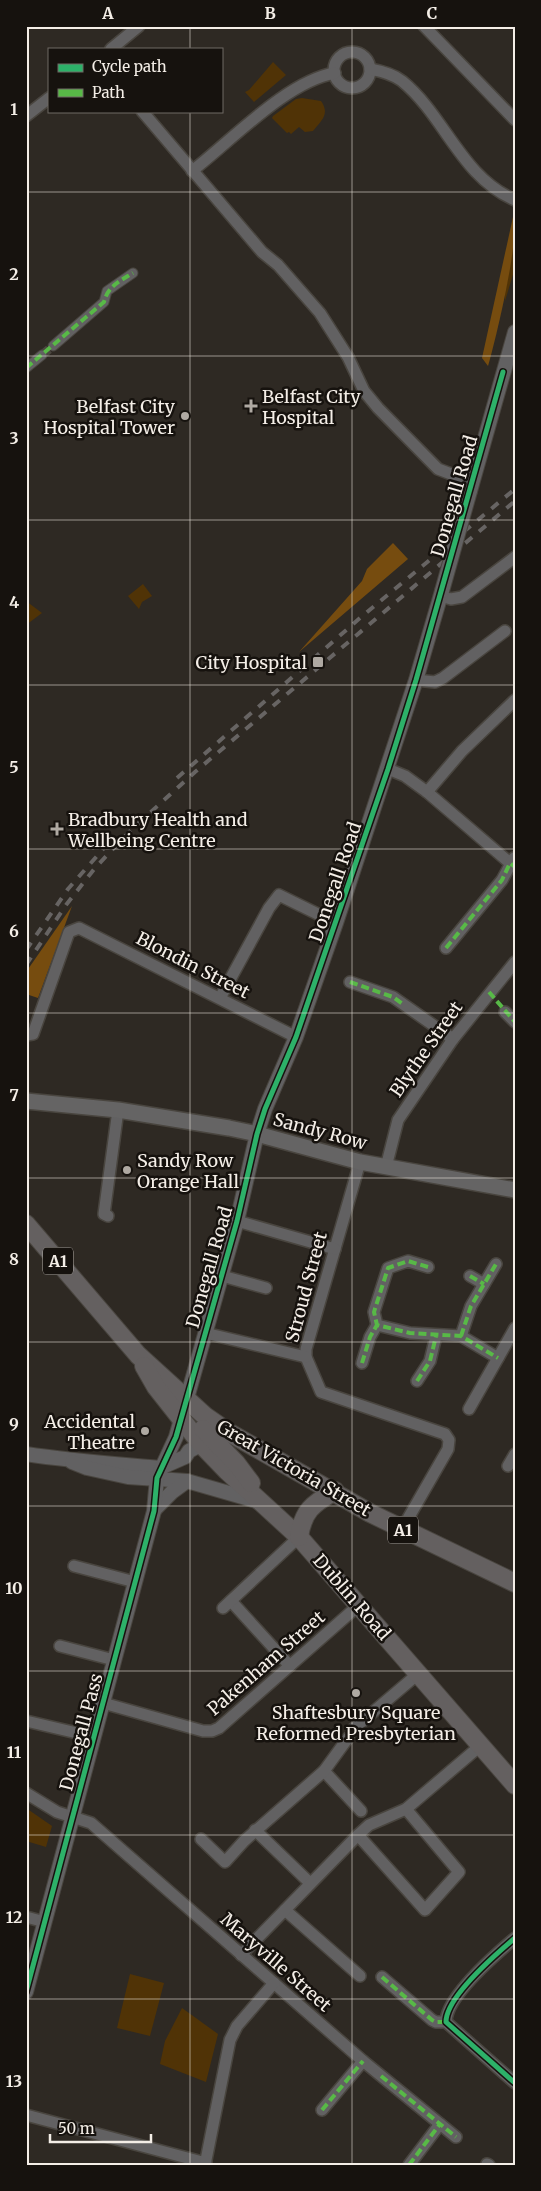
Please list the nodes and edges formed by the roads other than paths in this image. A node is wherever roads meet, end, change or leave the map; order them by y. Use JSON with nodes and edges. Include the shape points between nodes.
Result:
{"nodes":[{"id":1,"x":139,"y":26,"type":"edge"},
{"id":2,"x":424,"y":26,"type":"edge"},
{"id":3,"x":113,"y":48,"type":"edge"},
{"id":4,"x":370,"y":69,"type":"junction"},
{"id":5,"x":335,"y":73,"type":"junction"},
{"id":6,"x":48,"y":99,"type":"edge"},
{"id":7,"x":143,"y":112,"type":"edge"},
{"id":8,"x":26,"y":116,"type":"edge"},
{"id":9,"x":515,"y":120,"type":"edge"},
{"id":10,"x":192,"y":171,"type":"junction"},
{"id":11,"x":515,"y":200,"type":"edge"},
{"id":12,"x":134,"y":273,"type":"dead end"},
{"id":13,"x":515,"y":332,"type":"edge"},
{"id":14,"x":52,"y":346,"type":"tunnel mouth"},
{"id":15,"x":512,"y":354,"type":"edge"},
{"id":16,"x":42,"y":355,"type":"tunnel mouth"},
{"id":17,"x":26,"y":368,"type":"edge"},
{"id":18,"x":471,"y":486,"type":"junction"},
{"id":19,"x":515,"y":557,"type":"edge"},
{"id":20,"x":441,"y":594,"type":"junction"},
{"id":21,"x":505,"y":631,"type":"dead end"},
{"id":22,"x":416,"y":680,"type":"junction"},
{"id":23,"x":515,"y":700,"type":"edge"},
{"id":24,"x":388,"y":770,"type":"junction"},
{"id":25,"x":427,"y":792,"type":"junction"},
{"id":26,"x":513,"y":862,"type":"edge"},
{"id":27,"x":336,"y":923,"type":"junction"},
{"id":28,"x":446,"y":948,"type":"dead end"},
{"id":29,"x":515,"y":962,"type":"edge"},
{"id":30,"x":350,"y":982,"type":"dead end"},
{"id":31,"x":220,"y":998,"type":"junction"},
{"id":32,"x":505,"y":1012,"type":"dead end"},
{"id":33,"x":515,"y":1022,"type":"edge"},
{"id":34,"x":26,"y":1035,"type":"edge"},
{"id":35,"x":296,"y":1037,"type":"junction"},
{"id":36,"x":453,"y":1039,"type":"junction"},
{"id":37,"x":26,"y":1101,"type":"edge"},
{"id":38,"x":118,"y":1110,"type":"junction"},
{"id":39,"x":257,"y":1134,"type":"junction"},
{"id":40,"x":360,"y":1162,"type":"junction"},
{"id":41,"x":386,"y":1167,"type":"junction"},
{"id":42,"x":515,"y":1190,"type":"edge"},
{"id":43,"x":108,"y":1216,"type":"dead end"},
{"id":44,"x":237,"y":1221,"type":"junction"},
{"id":45,"x":26,"y":1224,"type":"edge"},
{"id":46,"x":334,"y":1249,"type":"junction"},
{"id":47,"x":496,"y":1264,"type":"dead end"},
{"id":48,"x":428,"y":1267,"type":"dead end"},
{"id":49,"x":222,"y":1276,"type":"junction"},
{"id":50,"x":470,"y":1276,"type":"dead end"},
{"id":51,"x":484,"y":1284,"type":"junction"},
{"id":52,"x":266,"y":1288,"type":"dead end"},
{"id":53,"x":377,"y":1325,"type":"junction"},
{"id":54,"x":515,"y":1328,"type":"edge"},
{"id":55,"x":205,"y":1333,"type":"junction"},
{"id":56,"x":436,"y":1336,"type":"junction"},
{"id":57,"x":461,"y":1336,"type":"junction"},
{"id":58,"x":306,"y":1357,"type":"junction"},
{"id":59,"x":498,"y":1358,"type":"junction"},
{"id":60,"x":362,"y":1363,"type":"dead end"},
{"id":61,"x":417,"y":1381,"type":"dead end"},
{"id":62,"x":183,"y":1408,"type":"junction"},
{"id":63,"x":469,"y":1409,"type":"dead end"},
{"id":64,"x":214,"y":1438,"type":"junction"},
{"id":65,"x":26,"y":1454,"type":"edge"},
{"id":66,"x":515,"y":1454,"type":"edge"},
{"id":67,"x":508,"y":1466,"type":"dead end"},
{"id":68,"x":158,"y":1473,"type":"junction"},
{"id":69,"x":187,"y":1481,"type":"junction"},
{"id":70,"x":335,"y":1491,"type":"junction"},
{"id":71,"x":265,"y":1505,"type":"junction"},
{"id":72,"x":155,"y":1509,"type":"junction"},
{"id":73,"x":402,"y":1529,"type":"junction"},
{"id":74,"x":300,"y":1537,"type":"junction"},
{"id":75,"x":74,"y":1566,"type":"dead end"},
{"id":76,"x":135,"y":1582,"type":"junction"},
{"id":77,"x":515,"y":1583,"type":"edge"},
{"id":78,"x":359,"y":1605,"type":"junction"},
{"id":79,"x":60,"y":1646,"type":"dead end"},
{"id":80,"x":114,"y":1660,"type":"junction"},
{"id":81,"x":290,"y":1666,"type":"junction"},
{"id":82,"x":419,"y":1673,"type":"junction"},
{"id":83,"x":102,"y":1703,"type":"junction"},
{"id":84,"x":26,"y":1721,"type":"edge"},
{"id":85,"x":94,"y":1737,"type":"junction"},
{"id":86,"x":480,"y":1746,"type":"junction"},
{"id":87,"x":324,"y":1771,"type":"junction"},
{"id":88,"x":515,"y":1785,"type":"edge"},
{"id":89,"x":26,"y":1793,"type":"edge"},
{"id":90,"x":406,"y":1809,"type":"junction"},
{"id":91,"x":361,"y":1811,"type":"dead end"},
{"id":92,"x":72,"y":1818,"type":"junction"},
{"id":93,"x":255,"y":1830,"type":"junction"},
{"id":94,"x":358,"y":1835,"type":"junction"},
{"id":95,"x":201,"y":1839,"type":"dead end"},
{"id":96,"x":310,"y":1883,"type":"junction"},
{"id":97,"x":285,"y":1910,"type":"junction"},
{"id":98,"x":26,"y":1917,"type":"edge"},
{"id":99,"x":45,"y":1922,"type":"junction"},
{"id":100,"x":515,"y":1938,"type":"edge"},
{"id":101,"x":241,"y":1955,"type":"junction"},
{"id":102,"x":360,"y":1976,"type":"dead end"},
{"id":103,"x":382,"y":1977,"type":"dead end"},
{"id":104,"x":274,"y":1983,"type":"junction"},
{"id":105,"x":26,"y":1992,"type":"edge"},
{"id":106,"x":446,"y":2022,"type":"junction"},
{"id":107,"x":363,"y":2061,"type":"junction"},
{"id":108,"x":515,"y":2083,"type":"edge"},
{"id":109,"x":322,"y":2110,"type":"dead end"},
{"id":110,"x":26,"y":2115,"type":"edge"},
{"id":111,"x":440,"y":2124,"type":"junction"},
{"id":112,"x":456,"y":2137,"type":"dead end"},
{"id":113,"x":205,"y":2164,"type":"edge"},
{"id":114,"x":409,"y":2165,"type":"edge"}],
"edges":[{"from":1,"to":3,"type":"street"},
{"from":2,"to":9,"type":"street"},
{"from":4,"to":5,"type":"street","via":[[367,80],[351,88],[340,83]]},
{"from":4,"to":5,"type":"street","via":[[363,55],[352,52],[337,61]]},
{"from":4,"to":11,"type":"street","via":[[401,81],[480,177]]},
{"from":5,"to":10,"type":"street","via":[[295,90],[261,113]]},
{"from":6,"to":8,"type":"street"},
{"from":7,"to":10,"type":"street"},
{"from":10,"to":18,"type":"street","via":[[320,313],[348,357],[364,392],[378,408],[438,468]]},
{"from":12,"to":14,"type":"street","via":[[107,291],[104,302]]},
{"from":13,"to":15,"type":"street","name":"Donegall Road"},
{"from":15,"to":18,"type":"street","name":"Donegall Road"},
{"from":16,"to":17,"type":"street"},
{"from":18,"to":20,"type":"street","name":"Donegall Road","bridge":true},
{"from":19,"to":20,"type":"street","via":[[462,597],[451,599]]},
{"from":20,"to":22,"type":"street","name":"Donegall Road"},
{"from":21,"to":22,"type":"street","via":[[443,678],[435,682]]},
{"from":22,"to":24,"type":"street","name":"Donegall Road"},
{"from":23,"to":25,"type":"street"},
{"from":24,"to":25,"type":"street","via":[[405,776]]},
{"from":24,"to":27,"type":"street","name":"Donegall Road"},
{"from":25,"to":26,"type":"street"},
{"from":26,"to":28,"type":"street"},
{"from":27,"to":31,"type":"street","via":[[279,896],[269,908]]},
{"from":27,"to":35,"type":"street","name":"Donegall Road"},
{"from":29,"to":36,"type":"street","name":"Blythe Street"},
{"from":30,"to":36,"type":"street","via":[[393,997]]},
{"from":31,"to":34,"type":"street","name":"Blondin Street","via":[[79,928],[69,932],[33,1034]]},
{"from":31,"to":35,"type":"street","name":"Blondin Street"},
{"from":32,"to":33,"type":"street"},
{"from":35,"to":39,"type":"street","name":"Donegall Road"},
{"from":36,"to":41,"type":"street","name":"Blythe Street","via":[[398,1120]]},
{"from":37,"to":38,"type":"main road","name":"Sandy Row"},
{"from":38,"to":39,"type":"main road","name":"Sandy Row"},
{"from":38,"to":43,"type":"street","via":[[104,1214]]},
{"from":39,"to":40,"type":"main road","name":"Sandy Row"},
{"from":39,"to":44,"type":"street","name":"Donegall Road"},
{"from":40,"to":41,"type":"main road","name":"Sandy Row"},
{"from":40,"to":46,"type":"street","name":"Stroud Street"},
{"from":41,"to":42,"type":"main road","name":"Sandy Row"},
{"from":44,"to":46,"type":"street"},
{"from":44,"to":49,"type":"street","name":"Donegall Road"},
{"from":45,"to":62,"type":"main road","number":"A1"},
{"from":46,"to":58,"type":"street","name":"Stroud Street"},
{"from":47,"to":51,"type":"street"},
{"from":48,"to":53,"type":"street","via":[[408,1261],[388,1268],[374,1312]]},
{"from":49,"to":52,"type":"street"},
{"from":49,"to":55,"type":"street","name":"Donegall Road"},
{"from":50,"to":51,"type":"street"},
{"from":51,"to":57,"type":"street","via":[[471,1306]]},
{"from":53,"to":56,"type":"street"},
{"from":53,"to":60,"type":"street"},
{"from":54,"to":59,"type":"street"},
{"from":55,"to":58,"type":"street"},
{"from":55,"to":62,"type":"street","name":"Donegall Road"},
{"from":56,"to":57,"type":"street"},
{"from":56,"to":61,"type":"street","via":[[430,1361]]},
{"from":57,"to":59,"type":"street"},
{"from":58,"to":73,"type":"street","name":"Stroud Street","via":[[322,1392],[445,1434],[449,1440],[448,1449]]},
{"from":59,"to":63,"type":"street"},
{"from":62,"to":64,"type":"main road","name":"Dublin Road","number":"A1"},
{"from":62,"to":64,"type":"main road","name":"Great Victoria Street","number":"A1","via":[[205,1416]]},
{"from":62,"to":68,"type":"street","name":"Donegall Road","via":[[176,1437]]},
{"from":64,"to":68,"type":"street"},
{"from":64,"to":70,"type":"main road","name":"Great Victoria Street","number":"A1"},
{"from":64,"to":71,"type":"main road","name":"Dublin Road","number":"A1"},
{"from":65,"to":68,"type":"street","via":[[128,1477]]},
{"from":66,"to":67,"type":"street"},
{"from":68,"to":69,"type":"street"},
{"from":68,"to":72,"type":"street","name":"Donegall Pass"},
{"from":69,"to":71,"type":"street"},
{"from":69,"to":72,"type":"street"},
{"from":70,"to":73,"type":"main road","name":"Great Victoria Street","number":"A1"},
{"from":70,"to":74,"type":"main road","via":[[306,1513]]},
{"from":71,"to":74,"type":"main road","name":"Dublin Road","number":"A1"},
{"from":72,"to":76,"type":"street","name":"Donegall Pass"},
{"from":73,"to":77,"type":"main road","name":"Great Victoria Street","number":"A1"},
{"from":74,"to":78,"type":"main road","name":"Dublin Road","number":"A1"},
{"from":74,"to":81,"type":"street","via":[[227,1604]]},
{"from":75,"to":76,"type":"street"},
{"from":76,"to":80,"type":"street","name":"Donegall Pass"},
{"from":78,"to":81,"type":"street","name":"Pakenham Street"},
{"from":78,"to":82,"type":"main road","name":"Dublin Road","number":"A1"},
{"from":79,"to":80,"type":"street"},
{"from":80,"to":83,"type":"street","name":"Donegall Pass"},
{"from":81,"to":83,"type":"street","name":"Pakenham Street","via":[[212,1731]]},
{"from":82,"to":86,"type":"main road","name":"Dublin Road","number":"A1"},
{"from":82,"to":87,"type":"street","via":[[350,1734]]},
{"from":83,"to":85,"type":"street","name":"Donegall Pass"},
{"from":84,"to":85,"type":"street"},
{"from":85,"to":92,"type":"street","name":"Donegall Pass"},
{"from":86,"to":88,"type":"main road","name":"Dublin Road","number":"A1"},
{"from":86,"to":90,"type":"street"},
{"from":87,"to":91,"type":"street"},
{"from":87,"to":93,"type":"street"},
{"from":89,"to":92,"type":"street","name":"Maryville Street"},
{"from":90,"to":94,"type":"street","via":[[369,1824]]},
{"from":90,"to":94,"type":"street","via":[[459,1872],[425,1910]]},
{"from":92,"to":99,"type":"street","name":"Donegall Pass"},
{"from":92,"to":101,"type":"street","name":"Maryville Street","via":[[91,1823]]},
{"from":93,"to":95,"type":"street","via":[[225,1862]]},
{"from":93,"to":96,"type":"street"},
{"from":94,"to":96,"type":"street"},
{"from":96,"to":97,"type":"street"},
{"from":97,"to":101,"type":"street"},
{"from":97,"to":102,"type":"street"},
{"from":98,"to":99,"type":"street"},
{"from":99,"to":105,"type":"street","name":"Donegall Pass"},
{"from":100,"to":106,"type":"street","via":[[460,1994],[446,2014]]},
{"from":101,"to":104,"type":"street","name":"Maryville Street"},
{"from":103,"to":106,"type":"street","via":[[432,2020]]},
{"from":104,"to":107,"type":"street","name":"Maryville Street"},
{"from":104,"to":113,"type":"street","via":[[237,2026],[230,2040]]},
{"from":106,"to":108,"type":"street"},
{"from":107,"to":109,"type":"street"},
{"from":107,"to":111,"type":"street","name":"Maryville Street"},
{"from":110,"to":113,"type":"street"},
{"from":111,"to":112,"type":"street","name":"Maryville Street"},
{"from":111,"to":114,"type":"street"}]}
